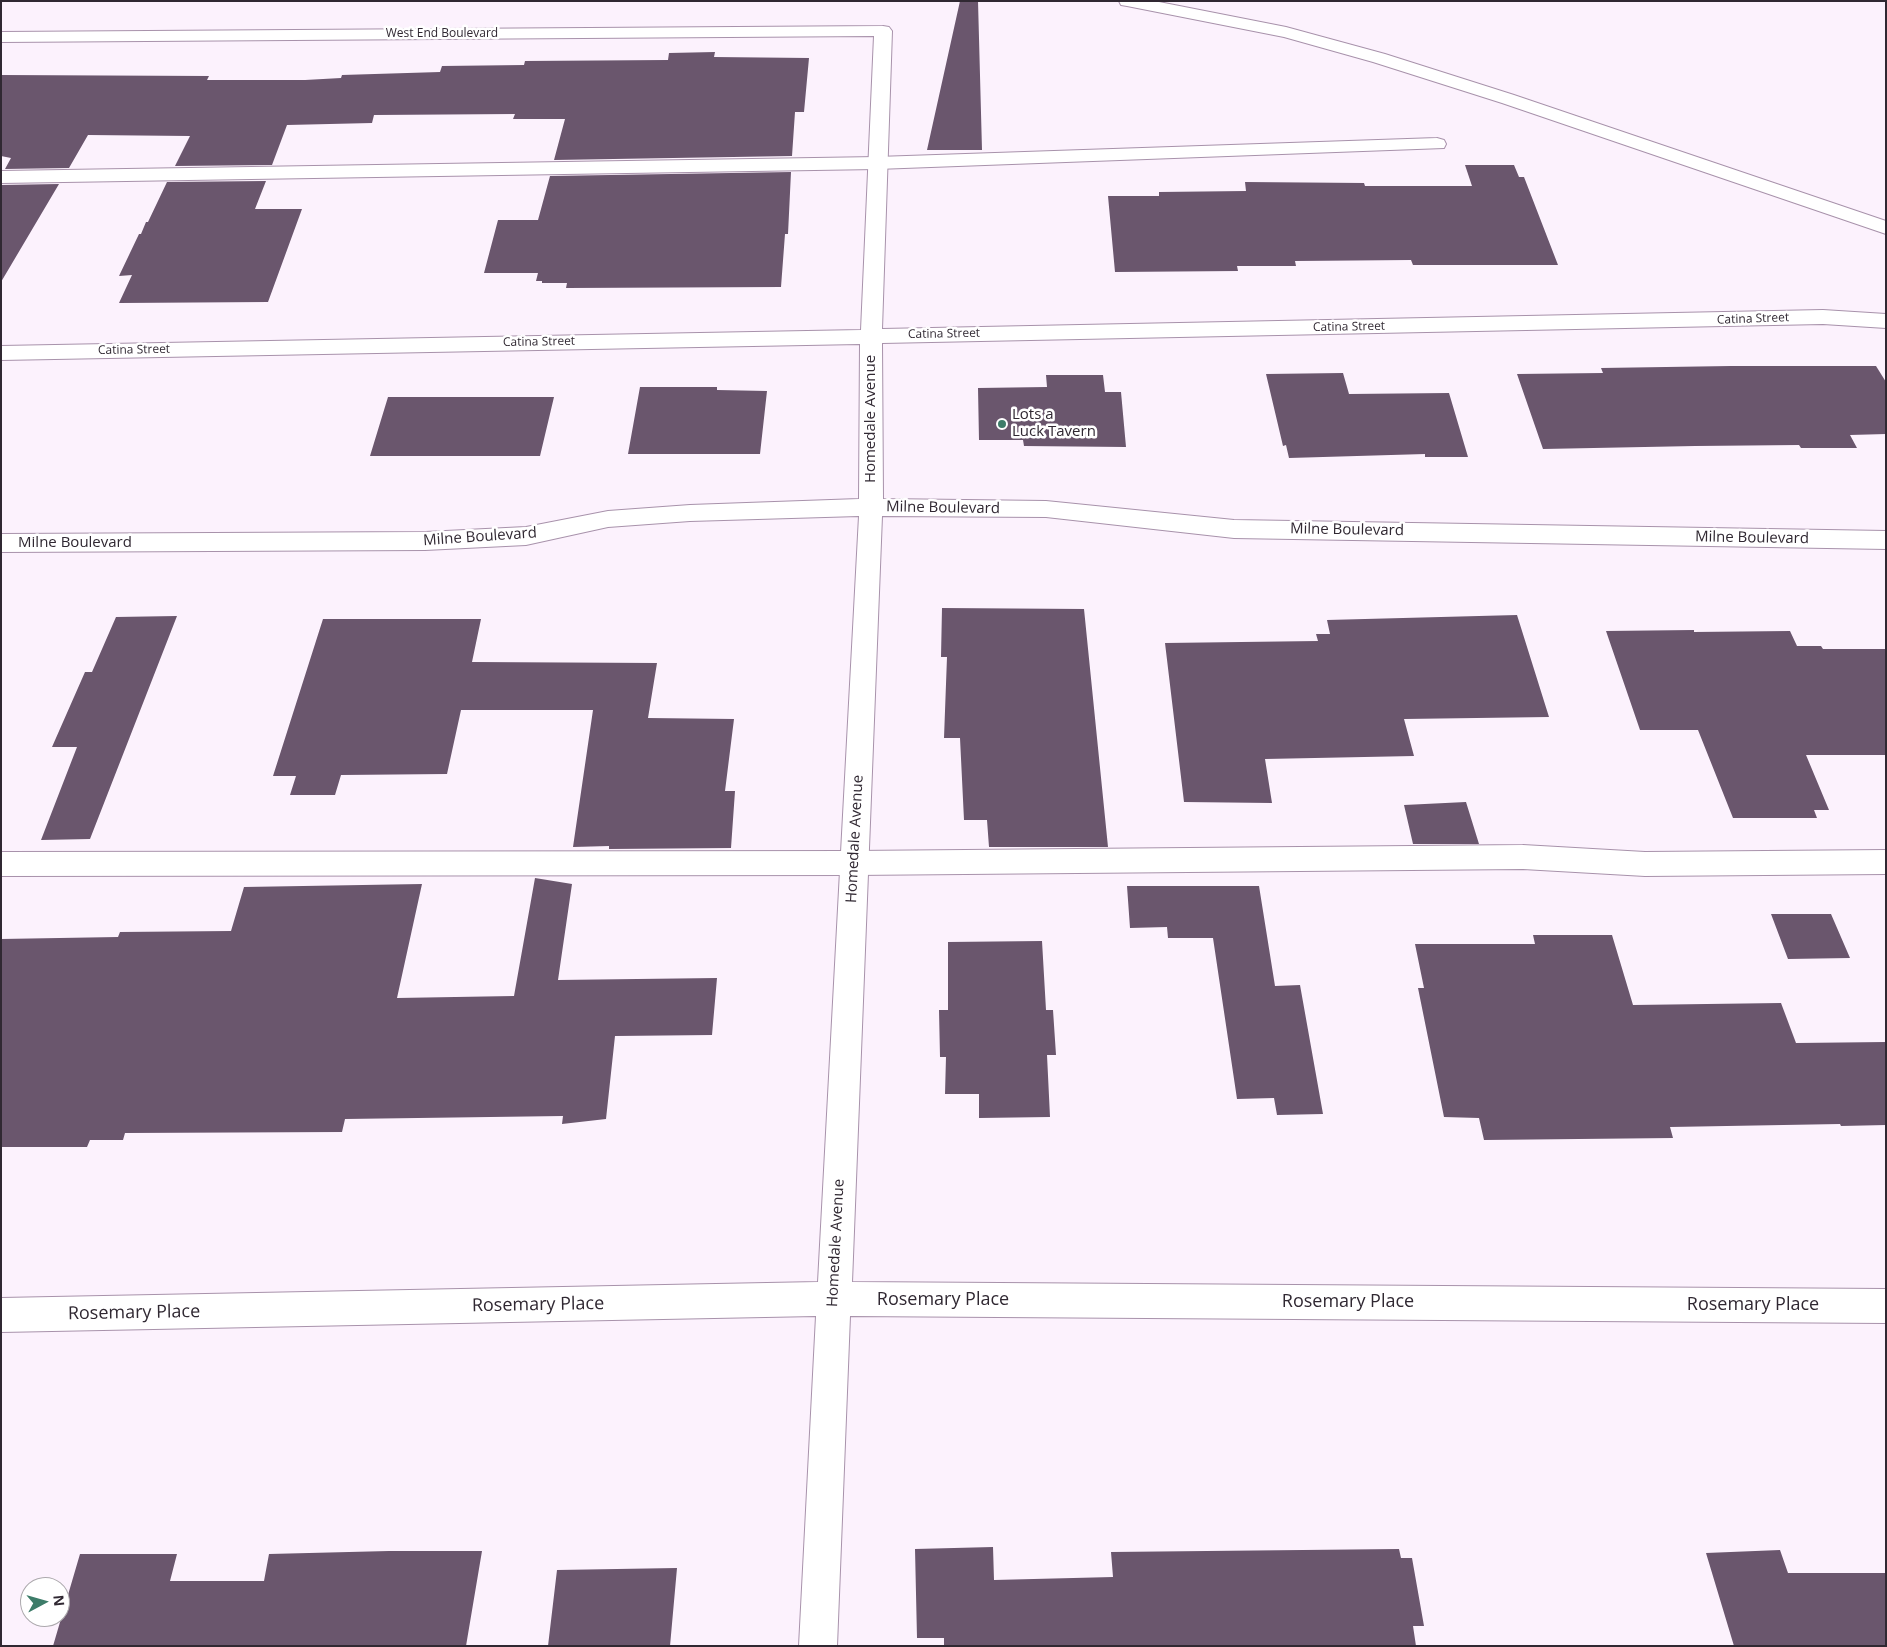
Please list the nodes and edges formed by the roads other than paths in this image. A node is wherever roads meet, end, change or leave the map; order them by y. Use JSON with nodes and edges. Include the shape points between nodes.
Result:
{"nodes":[{"id":1,"x":1127,"y":1,"type":"edge"},
{"id":2,"x":883,"y":32,"type":"joint"},
{"id":3,"x":1,"y":37,"type":"edge"},
{"id":4,"x":1437,"y":144,"type":"dead end"},
{"id":5,"x":877,"y":163,"type":"junction"},
{"id":6,"x":1,"y":177,"type":"edge"},
{"id":7,"x":1886,"y":228,"type":"edge"},
{"id":8,"x":1886,"y":321,"type":"edge"},
{"id":9,"x":871,"y":336,"type":"junction"},
{"id":10,"x":1,"y":353,"type":"edge"},
{"id":11,"x":871,"y":507,"type":"junction"},
{"id":12,"x":1886,"y":540,"type":"edge"},
{"id":13,"x":1,"y":543,"type":"edge"},
{"id":14,"x":1886,"y":862,"type":"edge"},
{"id":15,"x":1,"y":864,"type":"edge"},
{"id":16,"x":854,"y":864,"type":"junction"},
{"id":17,"x":833,"y":1299,"type":"junction"},
{"id":18,"x":1886,"y":1306,"type":"edge"},
{"id":19,"x":1,"y":1315,"type":"edge"},
{"id":20,"x":818,"y":1646,"type":"edge"}],
"edges":[{"from":1,"to":7,"type":"main road","via":[[1286,32],[1379,58],[1508,98]]},
{"from":2,"to":3,"type":"main road","name":"West End Boulevard"},
{"from":2,"to":5,"type":"main road","name":"Homedale Avenue"},
{"from":4,"to":5,"type":"main road"},
{"from":5,"to":6,"type":"main road"},
{"from":5,"to":9,"type":"main road","name":"Homedale Avenue"},
{"from":8,"to":9,"type":"main road","name":"Catina Street","via":[[1823,317]]},
{"from":9,"to":10,"type":"main road","name":"Catina Street"},
{"from":9,"to":11,"type":"main road","name":"Homedale Avenue"},
{"from":11,"to":12,"type":"main road","name":"Milne Boulevard","via":[[1046,509],[1234,528]]},
{"from":11,"to":13,"type":"main road","name":"Milne Boulevard","via":[[690,513],[617,519],[526,536],[434,541]]},
{"from":11,"to":16,"type":"main road","name":"Homedale Avenue"},
{"from":14,"to":16,"type":"main road","via":[[1645,864],[1523,857]]},
{"from":15,"to":16,"type":"main road"},
{"from":16,"to":17,"type":"main road","name":"Homedale Avenue"},
{"from":17,"to":18,"type":"main road","name":"Rosemary Place"},
{"from":17,"to":19,"type":"main road","name":"Rosemary Place"},
{"from":17,"to":20,"type":"main road","name":"Homedale Avenue"}]}
